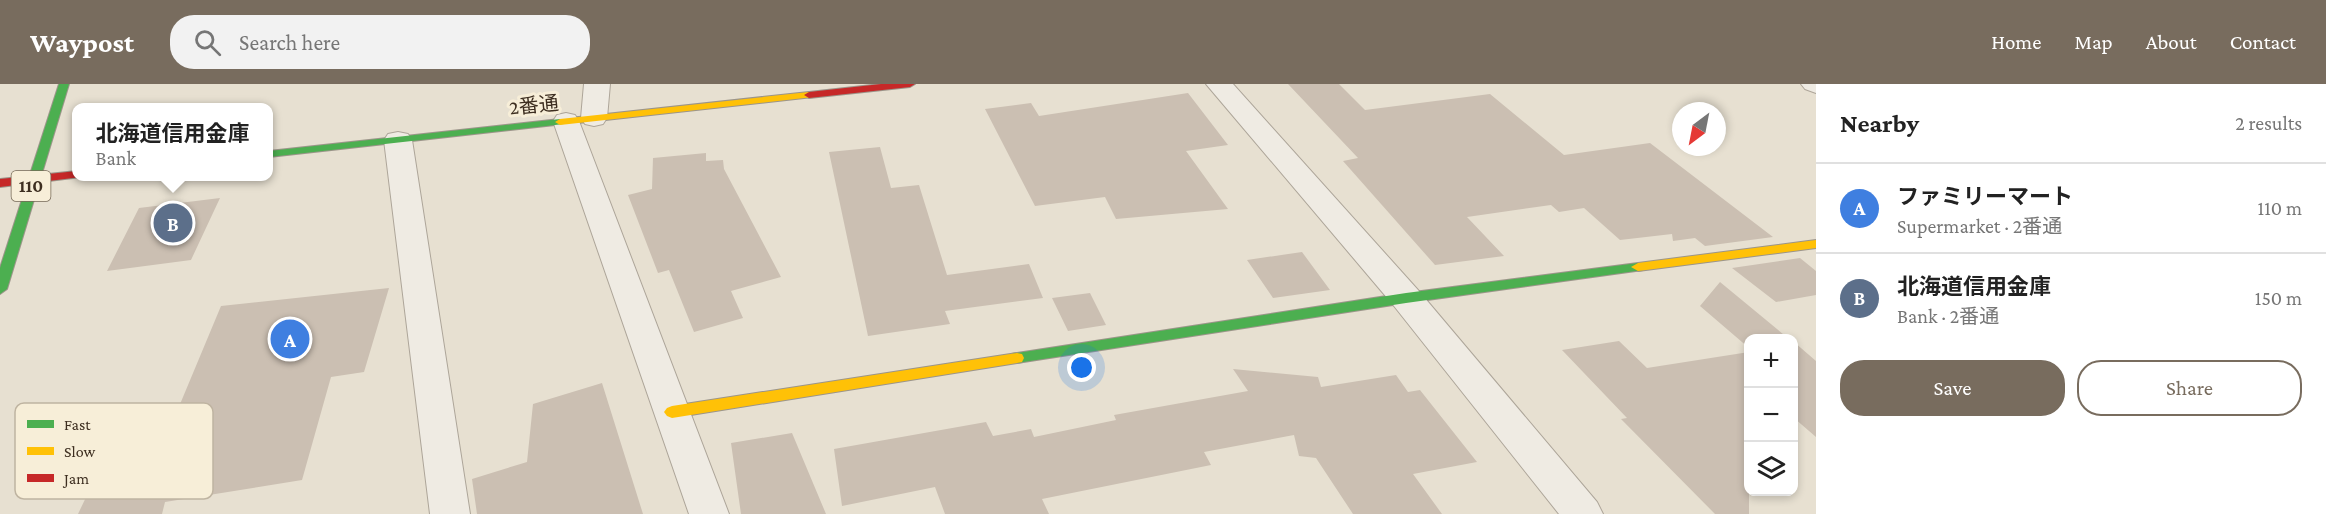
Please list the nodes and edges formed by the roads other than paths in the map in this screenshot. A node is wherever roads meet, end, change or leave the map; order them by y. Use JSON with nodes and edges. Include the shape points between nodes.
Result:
{"nodes":[{"id":1,"x":64,"y":84,"type":"edge"},
{"id":2,"x":597,"y":84,"type":"edge"},
{"id":3,"x":910,"y":84,"type":"edge"},
{"id":4,"x":1219,"y":84,"type":"edge"},
{"id":5,"x":580,"y":119,"type":"junction"},
{"id":6,"x":398,"y":140,"type":"junction"},
{"id":7,"x":273,"y":154,"type":"edge"},
{"id":8,"x":72,"y":176,"type":"edge"},
{"id":9,"x":33,"y":180,"type":"junction"},
{"id":10,"x":0,"y":183,"type":"edge"},
{"id":11,"x":1816,"y":244,"type":"edge"},
{"id":12,"x":0,"y":289,"type":"edge"},
{"id":13,"x":1406,"y":298,"type":"junction"},
{"id":14,"x":672,"y":412,"type":"junction"},
{"id":15,"x":450,"y":514,"type":"edge"},
{"id":16,"x":709,"y":514,"type":"edge"},
{"id":17,"x":1583,"y":514,"type":"edge"}],
"edges":[{"from":1,"to":9,"type":"street","number":"110"},
{"from":2,"to":5,"type":"street"},
{"from":3,"to":5,"type":"street","name":"2番通"},
{"from":4,"to":13,"type":"street"},
{"from":5,"to":6,"type":"street","name":"2番通"},
{"from":5,"to":14,"type":"street"},
{"from":6,"to":7,"type":"street","name":"2番通"},
{"from":6,"to":15,"type":"street"},
{"from":8,"to":9,"type":"street"},
{"from":9,"to":10,"type":"street"},
{"from":9,"to":12,"type":"street","number":"110"},
{"from":11,"to":13,"type":"street"},
{"from":13,"to":14,"type":"street"},
{"from":13,"to":17,"type":"street"},
{"from":14,"to":16,"type":"street"}]}
